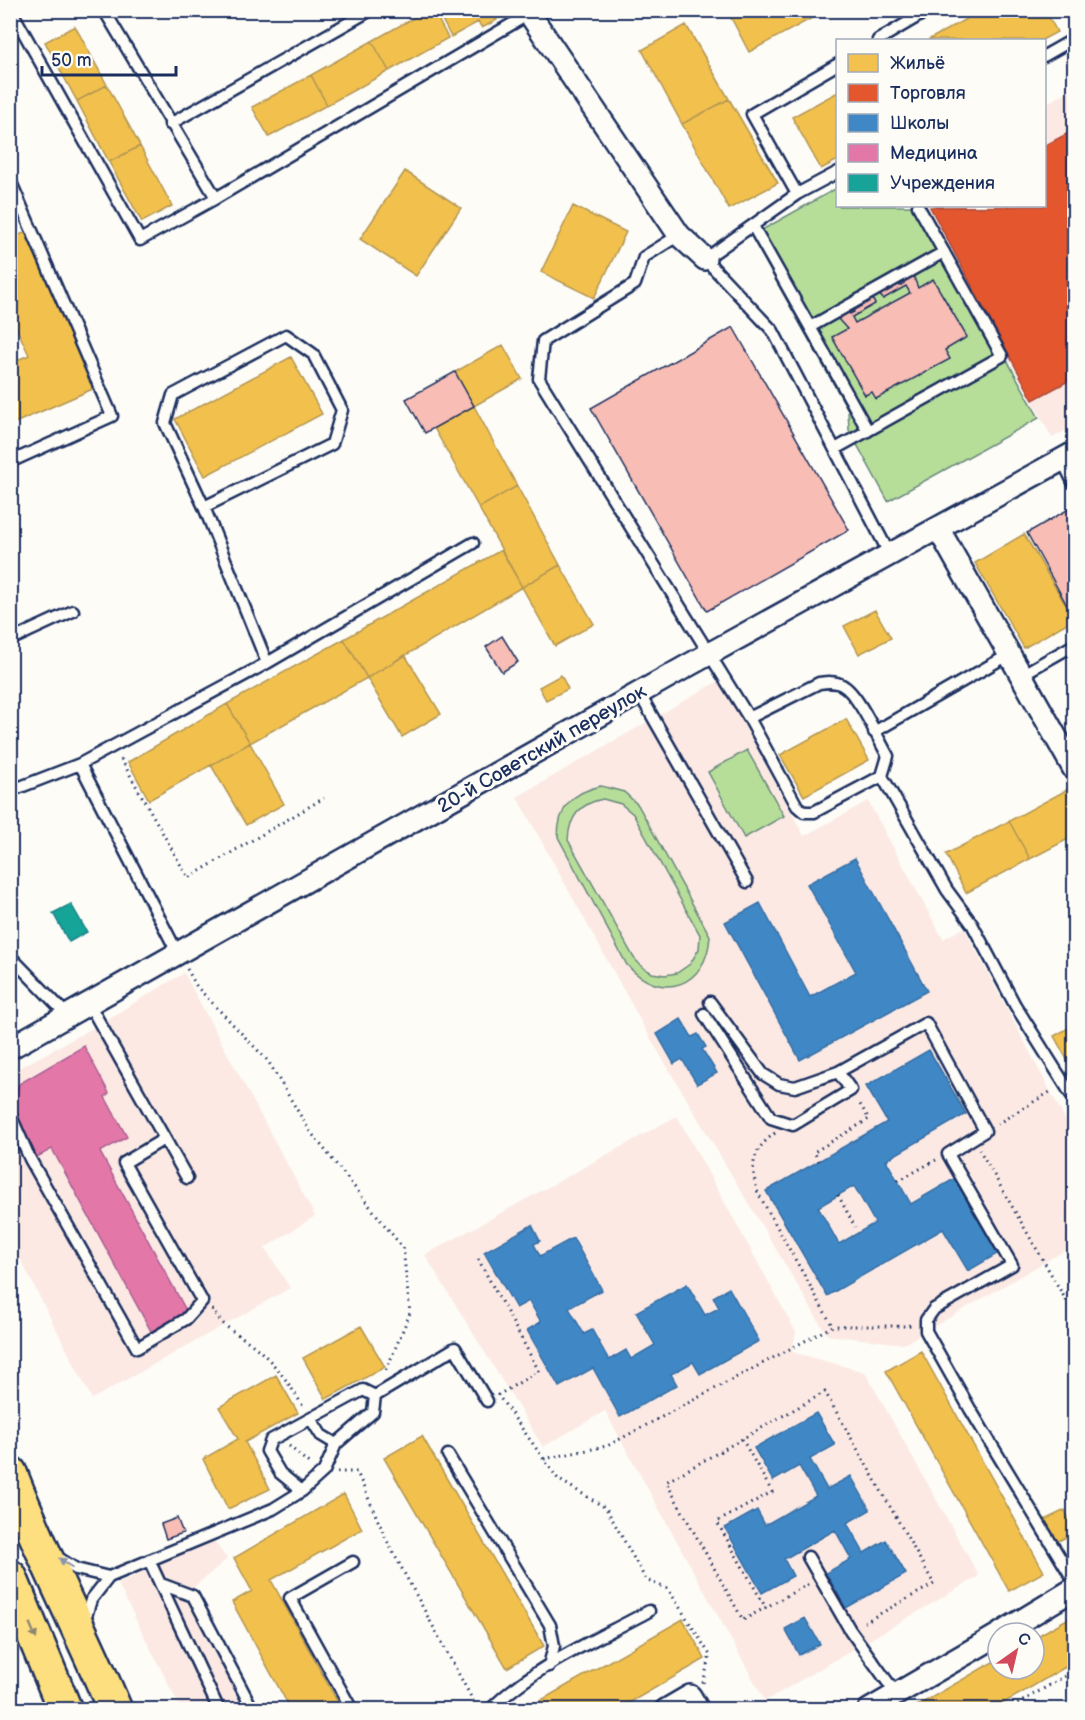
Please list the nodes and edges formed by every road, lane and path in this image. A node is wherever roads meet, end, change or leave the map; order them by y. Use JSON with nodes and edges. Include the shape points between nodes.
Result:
{"nodes":[{"id":1,"x":11,"y":10,"type":"edge"},
{"id":2,"x":104,"y":10,"type":"edge"},
{"id":3,"x":371,"y":10,"type":"edge"},
{"id":4,"x":930,"y":10,"type":"edge"},
{"id":5,"x":528,"y":12,"type":"edge"},
{"id":6,"x":891,"y":37,"type":"edge"},
{"id":7,"x":1074,"y":39,"type":"edge"},
{"id":8,"x":1046,"y":55,"type":"edge"},
{"id":9,"x":836,"y":65,"type":"edge"},
{"id":10,"x":170,"y":124,"type":"junction"},
{"id":11,"x":836,"y":173,"type":"edge"},
{"id":12,"x":10,"y":180,"type":"edge"},
{"id":13,"x":797,"y":194,"type":"junction"},
{"id":14,"x":216,"y":198,"type":"junction"},
{"id":15,"x":21,"y":207,"type":"junction"},
{"id":16,"x":919,"y":207,"type":"edge"},
{"id":17,"x":10,"y":212,"type":"edge"},
{"id":18,"x":753,"y":226,"type":"junction"},
{"id":19,"x":679,"y":235,"type":"junction"},
{"id":20,"x":944,"y":252,"type":"junction"},
{"id":21,"x":705,"y":259,"type":"junction"},
{"id":22,"x":810,"y":327,"type":"junction"},
{"id":23,"x":868,"y":431,"type":"junction"},
{"id":24,"x":835,"y":449,"type":"junction"},
{"id":25,"x":1068,"y":456,"type":"edge"},
{"id":26,"x":10,"y":462,"type":"edge"},
{"id":27,"x":1074,"y":484,"type":"edge"},
{"id":28,"x":204,"y":507,"type":"junction"},
{"id":29,"x":938,"y":528,"type":"junction"},
{"id":30,"x":473,"y":543,"type":"dead end"},
{"id":31,"x":890,"y":555,"type":"junction"},
{"id":32,"x":73,"y":611,"type":"dead end"},
{"id":33,"x":10,"y":640,"type":"edge"},
{"id":34,"x":1074,"y":645,"type":"edge"},
{"id":35,"x":709,"y":654,"type":"junction"},
{"id":36,"x":1010,"y":654,"type":"junction"},
{"id":37,"x":267,"y":663,"type":"junction"},
{"id":38,"x":1021,"y":675,"type":"junction"},
{"id":39,"x":639,"y":693,"type":"junction"},
{"id":40,"x":750,"y":718,"type":"junction"},
{"id":41,"x":874,"y":732,"type":"junction"},
{"id":42,"x":130,"y":754,"type":"dead end"},
{"id":43,"x":80,"y":764,"type":"junction"},
{"id":44,"x":1074,"y":769,"type":"edge"},
{"id":45,"x":882,"y":776,"type":"junction"},
{"id":46,"x":10,"y":791,"type":"edge"},
{"id":47,"x":324,"y":798,"type":"dead end"},
{"id":48,"x":747,"y":882,"type":"dead end"},
{"id":49,"x":178,"y":954,"type":"junction"},
{"id":50,"x":10,"y":956,"type":"edge"},
{"id":51,"x":710,"y":1002,"type":"dead end"},
{"id":52,"x":90,"y":1004,"type":"junction"},
{"id":53,"x":705,"y":1014,"type":"dead end"},
{"id":54,"x":68,"y":1016,"type":"junction"},
{"id":55,"x":10,"y":1048,"type":"edge"},
{"id":56,"x":838,"y":1072,"type":"junction"},
{"id":57,"x":851,"y":1089,"type":"junction"},
{"id":58,"x":1050,"y":1092,"type":"dead end"},
{"id":59,"x":1074,"y":1099,"type":"edge"},
{"id":60,"x":10,"y":1114,"type":"edge"},
{"id":61,"x":793,"y":1125,"type":"junction"},
{"id":62,"x":985,"y":1131,"type":"junction"},
{"id":63,"x":164,"y":1139,"type":"junction"},
{"id":64,"x":973,"y":1139,"type":"junction"},
{"id":65,"x":948,"y":1154,"type":"junction"},
{"id":66,"x":819,"y":1161,"type":"dead end"},
{"id":67,"x":187,"y":1178,"type":"dead end"},
{"id":68,"x":898,"y":1181,"type":"dead end"},
{"id":69,"x":838,"y":1195,"type":"dead end"},
{"id":70,"x":855,"y":1227,"type":"dead end"},
{"id":71,"x":478,"y":1259,"type":"dead end"},
{"id":72,"x":202,"y":1301,"type":"junction"},
{"id":73,"x":934,"y":1310,"type":"junction"},
{"id":74,"x":1074,"y":1314,"type":"edge"},
{"id":75,"x":833,"y":1326,"type":"junction"},
{"id":76,"x":375,"y":1396,"type":"junction"},
{"id":77,"x":487,"y":1401,"type":"dead end"},
{"id":78,"x":311,"y":1419,"type":"junction"},
{"id":79,"x":280,"y":1436,"type":"junction"},
{"id":80,"x":742,"y":1439,"type":"junction"},
{"id":81,"x":336,"y":1444,"type":"junction"},
{"id":82,"x":448,"y":1455,"type":"dead end"},
{"id":83,"x":544,"y":1459,"type":"junction"},
{"id":84,"x":324,"y":1471,"type":"junction"},
{"id":85,"x":10,"y":1473,"type":"edge"},
{"id":86,"x":302,"y":1491,"type":"junction"},
{"id":87,"x":33,"y":1532,"type":"junction"},
{"id":88,"x":808,"y":1557,"type":"dead end"},
{"id":89,"x":149,"y":1560,"type":"junction"},
{"id":90,"x":353,"y":1562,"type":"dead end"},
{"id":91,"x":109,"y":1576,"type":"junction"},
{"id":92,"x":10,"y":1577,"type":"edge"},
{"id":93,"x":820,"y":1577,"type":"junction"},
{"id":94,"x":1074,"y":1581,"type":"edge"},
{"id":95,"x":161,"y":1584,"type":"junction"},
{"id":96,"x":1074,"y":1589,"type":"edge"},
{"id":97,"x":766,"y":1608,"type":"junction"},
{"id":98,"x":649,"y":1611,"type":"dead end"},
{"id":99,"x":1021,"y":1621,"type":"edge"},
{"id":100,"x":850,"y":1630,"type":"junction"},
{"id":101,"x":82,"y":1634,"type":"junction"},
{"id":102,"x":986,"y":1642,"type":"edge"},
{"id":103,"x":549,"y":1666,"type":"junction"},
{"id":104,"x":1074,"y":1671,"type":"edge"},
{"id":105,"x":897,"y":1695,"type":"junction"},
{"id":106,"x":696,"y":1707,"type":"edge"},
{"id":107,"x":65,"y":1710,"type":"edge"},
{"id":108,"x":114,"y":1710,"type":"edge"},
{"id":109,"x":219,"y":1710,"type":"edge"},
{"id":110,"x":253,"y":1710,"type":"edge"},
{"id":111,"x":352,"y":1710,"type":"edge"},
{"id":112,"x":478,"y":1710,"type":"edge"},
{"id":113,"x":490,"y":1710,"type":"edge"},
{"id":114,"x":666,"y":1710,"type":"edge"},
{"id":115,"x":869,"y":1710,"type":"edge"},
{"id":116,"x":1007,"y":1710,"type":"edge"}],
"edges":[{"from":1,"to":14,"type":"lane","via":[[140,240]]},
{"from":2,"to":10,"type":"lane"},
{"from":3,"to":10,"type":"lane"},
{"from":4,"to":6,"type":"lane"},
{"from":5,"to":14,"type":"lane"},
{"from":5,"to":19,"type":"street"},
{"from":7,"to":8,"type":"lane"},
{"from":9,"to":13,"type":"lane","via":[[752,114]]},
{"from":10,"to":14,"type":"lane"},
{"from":11,"to":13,"type":"lane"},
{"from":12,"to":15,"type":"lane"},
{"from":13,"to":18,"type":"lane"},
{"from":15,"to":17,"type":"lane"},
{"from":15,"to":26,"type":"lane","via":[[112,416]]},
{"from":16,"to":20,"type":"lane"},
{"from":18,"to":21,"type":"lane"},
{"from":18,"to":22,"type":"lane"},
{"from":19,"to":21,"type":"street"},
{"from":19,"to":35,"type":"lane","via":[[644,257],[635,284],[543,341],[539,378]]},
{"from":20,"to":22,"type":"lane"},
{"from":20,"to":23,"type":"lane","via":[[1002,356]]},
{"from":21,"to":24,"type":"lane","via":[[773,331]]},
{"from":22,"to":23,"type":"lane"},
{"from":23,"to":24,"type":"lane"},
{"from":24,"to":31,"type":"lane"},
{"from":25,"to":27,"type":"lane"},
{"from":25,"to":29,"type":"street","name":"20-й Советский переулок"},
{"from":28,"to":28,"type":"lane","via":[[165,423],[172,395],[286,335],[313,354],[342,410],[332,444]]},
{"from":28,"to":37,"type":"lane"},
{"from":29,"to":31,"type":"street","name":"20-й Советский переулок"},
{"from":29,"to":36,"type":"street"},
{"from":30,"to":37,"type":"lane"},
{"from":31,"to":35,"type":"street","name":"20-й Советский переулок"},
{"from":32,"to":33,"type":"lane"},
{"from":34,"to":38,"type":"lane"},
{"from":35,"to":39,"type":"street","name":"20-й Советский переулок"},
{"from":35,"to":40,"type":"lane"},
{"from":36,"to":38,"type":"street"},
{"from":36,"to":41,"type":"lane"},
{"from":37,"to":43,"type":"lane"},
{"from":38,"to":44,"type":"street"},
{"from":39,"to":48,"type":"lane"},
{"from":39,"to":49,"type":"street","name":"20-й Советский переулок"},
{"from":40,"to":41,"type":"lane","via":[[819,683],[830,682],[852,693]]},
{"from":40,"to":45,"type":"lane","via":[[797,807],[804,812],[814,812]]},
{"from":41,"to":45,"type":"lane","via":[[888,756]]},
{"from":42,"to":47,"type":"path","via":[[120,759],[188,878]]},
{"from":43,"to":46,"type":"lane"},
{"from":43,"to":49,"type":"lane"},
{"from":45,"to":59,"type":"lane"},
{"from":49,"to":52,"type":"street","name":"20-й Советский переулок"},
{"from":49,"to":76,"type":"path","via":[[196,987],[268,1060],[309,1130],[403,1248],[410,1313]]},
{"from":50,"to":54,"type":"lane"},
{"from":51,"to":56,"type":"lane","via":[[763,1074],[779,1084],[795,1087]]},
{"from":52,"to":54,"type":"street","name":"20-й Советский переулок"},
{"from":52,"to":63,"type":"lane"},
{"from":53,"to":61,"type":"lane","via":[[771,1118]]},
{"from":54,"to":55,"type":"street","name":"20-й Советский переулок"},
{"from":56,"to":57,"type":"lane"},
{"from":56,"to":62,"type":"lane","via":[[926,1023]]},
{"from":57,"to":61,"type":"lane"},
{"from":57,"to":66,"type":"path","via":[[869,1119],[814,1152]]},
{"from":58,"to":62,"type":"path"},
{"from":60,"to":72,"type":"lane","via":[[30,1159],[136,1348],[186,1319]]},
{"from":61,"to":75,"type":"path","via":[[773,1134],[756,1152],[751,1171],[758,1193]]},
{"from":62,"to":64,"type":"lane"},
{"from":63,"to":67,"type":"lane"},
{"from":63,"to":72,"type":"lane","via":[[124,1163]]},
{"from":64,"to":65,"type":"lane"},
{"from":64,"to":74,"type":"path"},
{"from":65,"to":68,"type":"path"},
{"from":65,"to":73,"type":"lane","via":[[1012,1265]]},
{"from":69,"to":70,"type":"path"},
{"from":71,"to":83,"type":"path","via":[[539,1371],[498,1395]]},
{"from":72,"to":78,"type":"path","via":[[211,1306],[223,1326],[251,1343],[281,1371]]},
{"from":73,"to":75,"type":"path","via":[[908,1326]]},
{"from":73,"to":94,"type":"lane","via":[[926,1320],[926,1331]]},
{"from":75,"to":83,"type":"path","via":[[607,1446]]},
{"from":76,"to":77,"type":"lane","via":[[454,1348]]},
{"from":76,"to":78,"type":"lane","via":[[363,1390]]},
{"from":76,"to":81,"type":"lane","via":[[373,1412]]},
{"from":78,"to":79,"type":"lane"},
{"from":78,"to":81,"type":"lane","via":[[321,1435]]},
{"from":79,"to":84,"type":"path","via":[[313,1467]]},
{"from":79,"to":86,"type":"lane","via":[[271,1440],[267,1451],[280,1473]]},
{"from":80,"to":97,"type":"path","via":[[772,1491],[717,1522]]},
{"from":80,"to":97,"type":"path","via":[[666,1482],[743,1620]]},
{"from":80,"to":100,"type":"path","via":[[825,1392],[928,1574],[933,1584]]},
{"from":81,"to":84,"type":"lane"},
{"from":82,"to":103,"type":"lane","via":[[550,1625],[554,1646]]},
{"from":83,"to":106,"type":"path","via":[[558,1479],[606,1508],[646,1580],[668,1589],[710,1655]]},
{"from":84,"to":86,"type":"lane"},
{"from":84,"to":112,"type":"path","via":[[357,1472],[387,1541]]},
{"from":85,"to":87,"type":"main road"},
{"from":86,"to":89,"type":"lane","via":[[273,1509]]},
{"from":91,"to":87,"type":"lane","one_way":true,"via":[[76,1569],[50,1551]]},
{"from":87,"to":101,"type":"main road"},
{"from":88,"to":93,"type":"lane"},
{"from":89,"to":91,"type":"lane"},
{"from":89,"to":95,"type":"lane"},
{"from":90,"to":111,"type":"lane","via":[[290,1598]]},
{"from":91,"to":101,"type":"lane","via":[[90,1600]]},
{"from":92,"to":107,"type":"main road","one_way":true},
{"from":93,"to":97,"type":"path"},
{"from":93,"to":100,"type":"lane"},
{"from":95,"to":109,"type":"lane"},
{"from":95,"to":110,"type":"lane","via":[[193,1596]]},
{"from":96,"to":99,"type":"street"},
{"from":98,"to":103,"type":"lane"},
{"from":100,"to":105,"type":"lane"},
{"from":101,"to":108,"type":"main road"},
{"from":102,"to":105,"type":"street"},
{"from":103,"to":113,"type":"lane","via":[[506,1693]]},
{"from":104,"to":116,"type":"path"},
{"from":105,"to":115,"type":"street"},
{"from":106,"to":114,"type":"street","via":[[690,1695]]}]}
